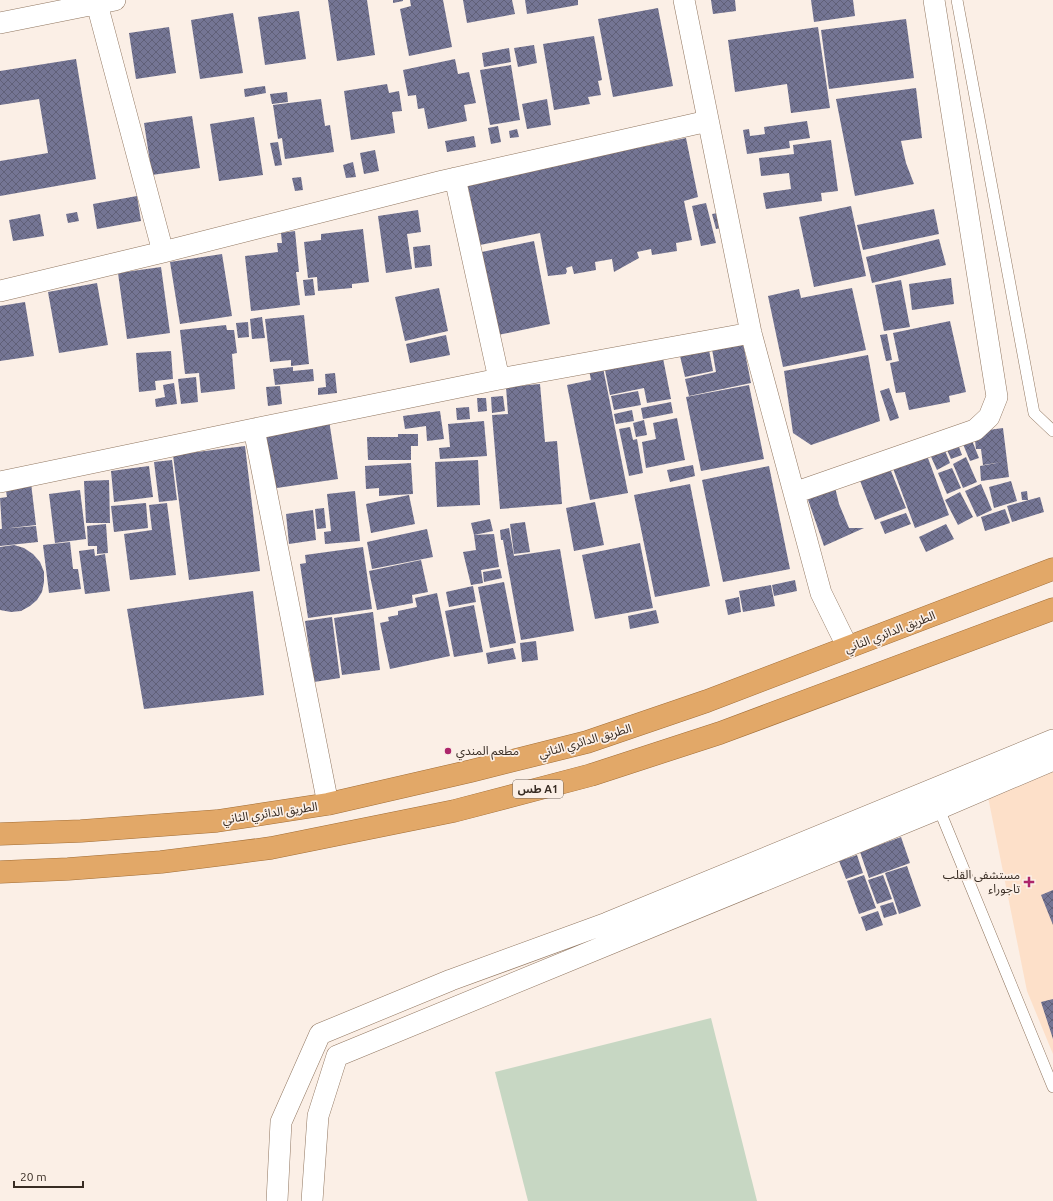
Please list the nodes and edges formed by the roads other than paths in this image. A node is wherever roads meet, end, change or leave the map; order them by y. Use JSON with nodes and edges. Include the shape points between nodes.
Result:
{"nodes":[{"id":1,"x":684,"y":0,"type":"edge"},
{"id":2,"x":934,"y":0,"type":"edge"},
{"id":3,"x":957,"y":0,"type":"edge"},
{"id":4,"x":106,"y":2,"type":"edge"},
{"id":5,"x":0,"y":23,"type":"edge"},
{"id":6,"x":708,"y":121,"type":"junction"},
{"id":7,"x":455,"y":178,"type":"junction"},
{"id":8,"x":163,"y":252,"type":"junction"},
{"id":9,"x":0,"y":291,"type":"edge"},
{"id":10,"x":751,"y":333,"type":"junction"},
{"id":11,"x":499,"y":379,"type":"junction"},
{"id":12,"x":254,"y":429,"type":"junction"},
{"id":13,"x":1053,"y":431,"type":"edge"},
{"id":14,"x":0,"y":482,"type":"edge"},
{"id":15,"x":794,"y":493,"type":"junction"},
{"id":16,"x":1053,"y":570,"type":"edge"},
{"id":17,"x":1053,"y":610,"type":"edge"},
{"id":18,"x":848,"y":648,"type":"junction"},
{"id":19,"x":1053,"y":740,"type":"edge"},
{"id":20,"x":1053,"y":760,"type":"edge"},
{"id":21,"x":931,"y":790,"type":"junction"},
{"id":22,"x":328,"y":804,"type":"junction"},
{"id":23,"x":938,"y":809,"type":"junction"},
{"id":24,"x":0,"y":834,"type":"edge"},
{"id":25,"x":0,"y":872,"type":"edge"},
{"id":26,"x":1053,"y":1087,"type":"edge"},
{"id":27,"x":277,"y":1201,"type":"edge"},
{"id":28,"x":312,"y":1201,"type":"edge"}],
"edges":[{"from":1,"to":6,"type":"street"},
{"from":2,"to":15,"type":"street","via":[[997,397],[989,417],[975,430]]},
{"from":3,"to":13,"type":"lane","via":[[1034,413]]},
{"from":4,"to":5,"type":"street"},
{"from":4,"to":8,"type":"street"},
{"from":6,"to":7,"type":"street"},
{"from":6,"to":10,"type":"street"},
{"from":7,"to":8,"type":"street"},
{"from":7,"to":11,"type":"street"},
{"from":8,"to":9,"type":"street"},
{"from":10,"to":11,"type":"street"},
{"from":10,"to":15,"type":"street"},
{"from":11,"to":12,"type":"street"},
{"from":12,"to":14,"type":"street"},
{"from":12,"to":22,"type":"street"},
{"from":15,"to":18,"type":"street","via":[[821,593]]},
{"from":16,"to":18,"type":"highway","name":"الطريق الدائري الثاني"},
{"from":17,"to":25,"type":"highway","number":"طس A1","via":[[720,733],[591,775],[454,811],[240,852],[161,862]]},
{"from":18,"to":22,"type":"highway","name":"الطريق الدائري الثاني","via":[[588,742]]},
{"from":19,"to":21,"type":"street"},
{"from":20,"to":23,"type":"street"},
{"from":21,"to":23,"type":"lane"},
{"from":21,"to":27,"type":"street","via":[[608,923],[451,980],[320,1034],[281,1122]]},
{"from":22,"to":24,"type":"highway","name":"الطريق الدائري الثاني","via":[[217,820],[81,831]]},
{"from":23,"to":26,"type":"lane"},
{"from":23,"to":28,"type":"street","via":[[337,1056],[318,1116]]}]}
